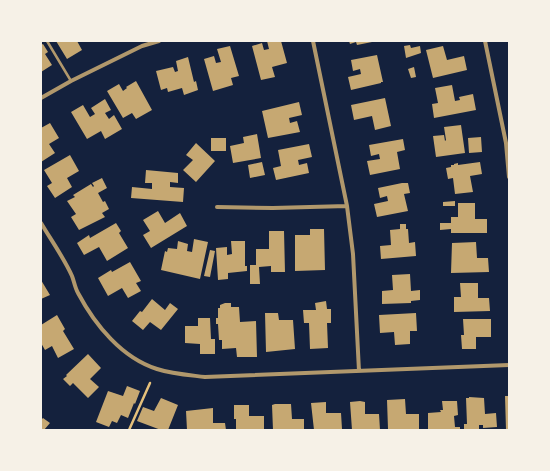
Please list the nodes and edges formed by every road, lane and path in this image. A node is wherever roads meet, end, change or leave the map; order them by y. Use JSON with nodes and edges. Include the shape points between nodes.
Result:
{"nodes":[{"id":1,"x":47,"y":41,"type":"edge"},
{"id":2,"x":159,"y":41,"type":"edge"},
{"id":3,"x":313,"y":41,"type":"edge"},
{"id":4,"x":485,"y":41,"type":"edge"},
{"id":5,"x":71,"y":81,"type":"junction"},
{"id":6,"x":41,"y":98,"type":"edge"},
{"id":7,"x":509,"y":177,"type":"edge"},
{"id":8,"x":347,"y":206,"type":"junction"},
{"id":9,"x":217,"y":208,"type":"dead end"},
{"id":10,"x":41,"y":223,"type":"edge"},
{"id":11,"x":509,"y":365,"type":"edge"},
{"id":12,"x":359,"y":371,"type":"junction"},
{"id":13,"x":150,"y":383,"type":"dead end"},
{"id":14,"x":129,"y":430,"type":"edge"}],
"edges":[{"from":1,"to":5,"type":"lane"},
{"from":2,"to":5,"type":"street","via":[[142,46]]},
{"from":3,"to":8,"type":"street"},
{"from":4,"to":7,"type":"street","via":[[506,143]]},
{"from":5,"to":6,"type":"street"},
{"from":8,"to":9,"type":"street"},
{"from":8,"to":12,"type":"street","via":[[353,254]]},
{"from":10,"to":12,"type":"street","via":[[72,276],[90,314],[111,339],[139,361],[156,369],[205,377]]},
{"from":11,"to":12,"type":"street"},
{"from":13,"to":14,"type":"path"}]}
